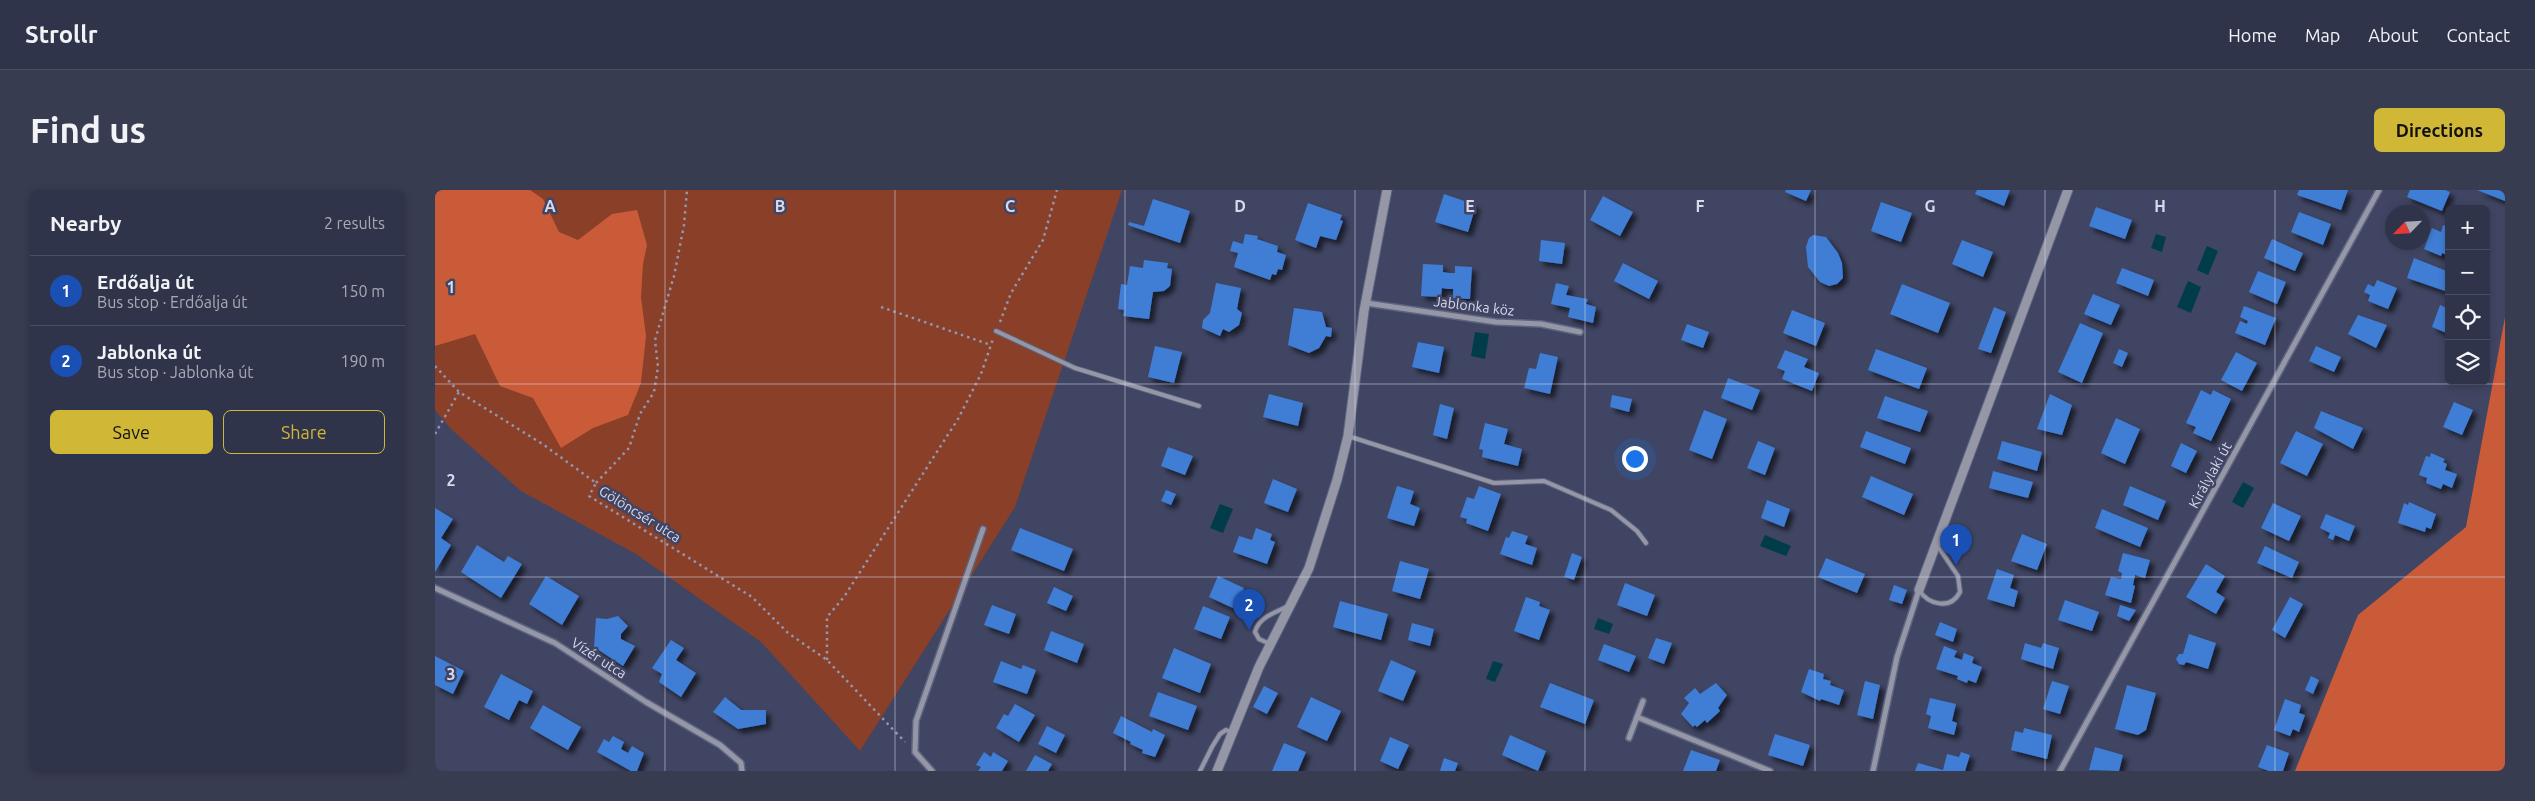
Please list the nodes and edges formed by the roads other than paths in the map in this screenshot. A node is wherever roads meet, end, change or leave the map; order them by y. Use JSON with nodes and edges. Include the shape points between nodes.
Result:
{"nodes":[{"id":1,"x":1387,"y":190,"type":"edge"},
{"id":2,"x":2068,"y":190,"type":"edge"},
{"id":3,"x":2379,"y":190,"type":"edge"},
{"id":4,"x":1366,"y":303,"type":"junction"},
{"id":5,"x":996,"y":330,"type":"road end"},
{"id":6,"x":1580,"y":332,"type":"dead end"},
{"id":7,"x":1199,"y":406,"type":"dead end"},
{"id":8,"x":1348,"y":436,"type":"junction"},
{"id":9,"x":983,"y":529,"type":"dead end"},
{"id":10,"x":1646,"y":543,"type":"dead end"},
{"id":11,"x":1937,"y":545,"type":"junction"},
{"id":12,"x":435,"y":588,"type":"edge"},
{"id":13,"x":1919,"y":590,"type":"junction"},
{"id":14,"x":1291,"y":605,"type":"junction"},
{"id":15,"x":1270,"y":644,"type":"junction"},
{"id":16,"x":1643,"y":701,"type":"dead end"},
{"id":17,"x":1637,"y":716,"type":"junction"},
{"id":18,"x":1231,"y":732,"type":"junction"},
{"id":19,"x":1629,"y":738,"type":"dead end"},
{"id":20,"x":742,"y":771,"type":"edge"},
{"id":21,"x":932,"y":771,"type":"edge"},
{"id":22,"x":1200,"y":771,"type":"edge"},
{"id":23,"x":1217,"y":771,"type":"edge"},
{"id":24,"x":1770,"y":771,"type":"edge"},
{"id":25,"x":1873,"y":771,"type":"edge"},
{"id":26,"x":2060,"y":771,"type":"edge"}],
"edges":[{"from":1,"to":4,"type":"street"},
{"from":2,"to":11,"type":"street"},
{"from":3,"to":26,"type":"street","name":"Királylaki út"},
{"from":4,"to":6,"type":"street","name":"Jablonka köz","via":[[1496,322],[1541,324]]},
{"from":4,"to":8,"type":"street"},
{"from":5,"to":7,"type":"lane","via":[[1075,368]]},
{"from":8,"to":10,"type":"lane","via":[[1494,483],[1544,481],[1611,510],[1637,531]]},
{"from":8,"to":14,"type":"street","via":[[1323,529]]},
{"from":9,"to":21,"type":"street","via":[[916,721],[915,752]]},
{"from":11,"to":13,"type":"street"},
{"from":11,"to":13,"type":"lane","via":[[1958,576],[1960,592],[1953,600],[1941,604],[1929,601]]},
{"from":12,"to":20,"type":"street","name":"Vízér utca","via":[[555,643],[720,746],[741,763]]},
{"from":13,"to":25,"type":"street","via":[[1897,657]]},
{"from":14,"to":15,"type":"street"},
{"from":14,"to":15,"type":"lane","via":[[1257,624],[1255,632],[1259,639]]},
{"from":15,"to":18,"type":"street"},
{"from":16,"to":17,"type":"street"},
{"from":17,"to":19,"type":"street"},
{"from":17,"to":24,"type":"street"},
{"from":18,"to":22,"type":"lane","via":[[1227,730],[1220,734]]},
{"from":18,"to":23,"type":"street"}]}
